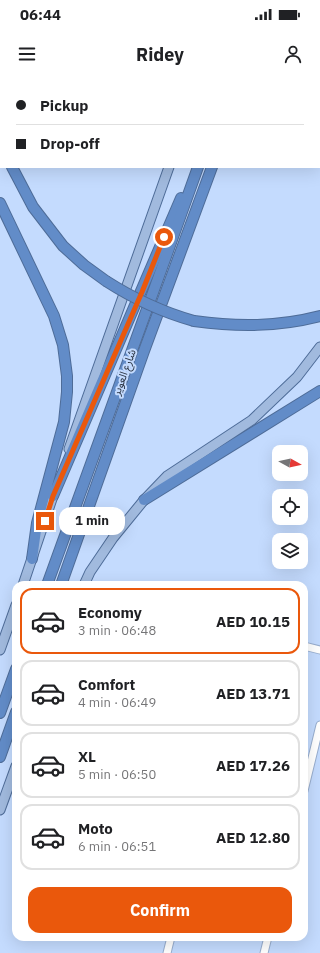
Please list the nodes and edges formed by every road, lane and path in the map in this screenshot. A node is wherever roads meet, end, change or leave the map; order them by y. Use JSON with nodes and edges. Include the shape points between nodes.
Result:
{"nodes":[{"id":1,"x":13,"y":168,"type":"edge"},
{"id":2,"x":169,"y":168,"type":"edge"},
{"id":3,"x":196,"y":168,"type":"edge"},
{"id":4,"x":196,"y":168,"type":"edge"},
{"id":5,"x":212,"y":168,"type":"edge"},
{"id":6,"x":0,"y":202,"type":"edge"},
{"id":7,"x":319,"y":317,"type":"edge"},
{"id":8,"x":320,"y":347,"type":"edge"},
{"id":9,"x":320,"y":391,"type":"edge"},
{"id":10,"x":53,"y":496,"type":"junction"},
{"id":11,"x":144,"y":500,"type":"junction"},
{"id":12,"x":32,"y":559,"type":"junction"},
{"id":13,"x":24,"y":581,"type":"edge"},
{"id":14,"x":48,"y":581,"type":"edge"},
{"id":15,"x":62,"y":581,"type":"edge"},
{"id":16,"x":86,"y":581,"type":"edge"},
{"id":17,"x":12,"y":616,"type":"edge"},
{"id":18,"x":308,"y":647,"type":"edge"},
{"id":19,"x":0,"y":650,"type":"edge"},
{"id":20,"x":320,"y":650,"type":"edge"},
{"id":21,"x":12,"y":681,"type":"edge"},
{"id":22,"x":0,"y":713,"type":"edge"},
{"id":23,"x":12,"y":723,"type":"edge"},
{"id":24,"x":320,"y":725,"type":"edge"},
{"id":25,"x":319,"y":733,"type":"edge"},
{"id":26,"x":0,"y":757,"type":"edge"},
{"id":27,"x":308,"y":776,"type":"edge"},
{"id":28,"x":12,"y":777,"type":"edge"},
{"id":29,"x":0,"y":810,"type":"edge"},
{"id":30,"x":170,"y":941,"type":"edge"},
{"id":31,"x":267,"y":941,"type":"edge"},
{"id":32,"x":167,"y":953,"type":"edge"},
{"id":33,"x":264,"y":953,"type":"edge"}],
"edges":[{"from":1,"to":7,"type":"highway","bridge":true,"via":[[33,207],[63,246],[106,281],[139,301],[194,321],[225,325],[256,326]]},
{"from":2,"to":10,"type":"main road"},
{"from":3,"to":10,"type":"highway","via":[[169,223],[142,292]]},
{"from":4,"to":14,"type":"highway","name":"شارع العوير"},
{"from":5,"to":15,"type":"highway","name":"شارع العوير"},
{"from":6,"to":12,"type":"highway","via":[[54,316],[67,376],[64,422],[37,523]]},
{"from":8,"to":11,"type":"main road","via":[[297,377],[252,420],[167,476]]},
{"from":9,"to":11,"type":"highway"},
{"from":10,"to":12,"type":"main road"},
{"from":11,"to":16,"type":"main road","via":[[113,538]]},
{"from":12,"to":13,"type":"main road"},
{"from":17,"to":19,"type":"main road"},
{"from":18,"to":20,"type":"street"},
{"from":21,"to":22,"type":"highway"},
{"from":23,"to":26,"type":"highway"},
{"from":24,"to":25,"type":"street"},
{"from":25,"to":27,"type":"street"},
{"from":28,"to":29,"type":"main road"},
{"from":30,"to":32,"type":"street"},
{"from":31,"to":33,"type":"street"}]}
